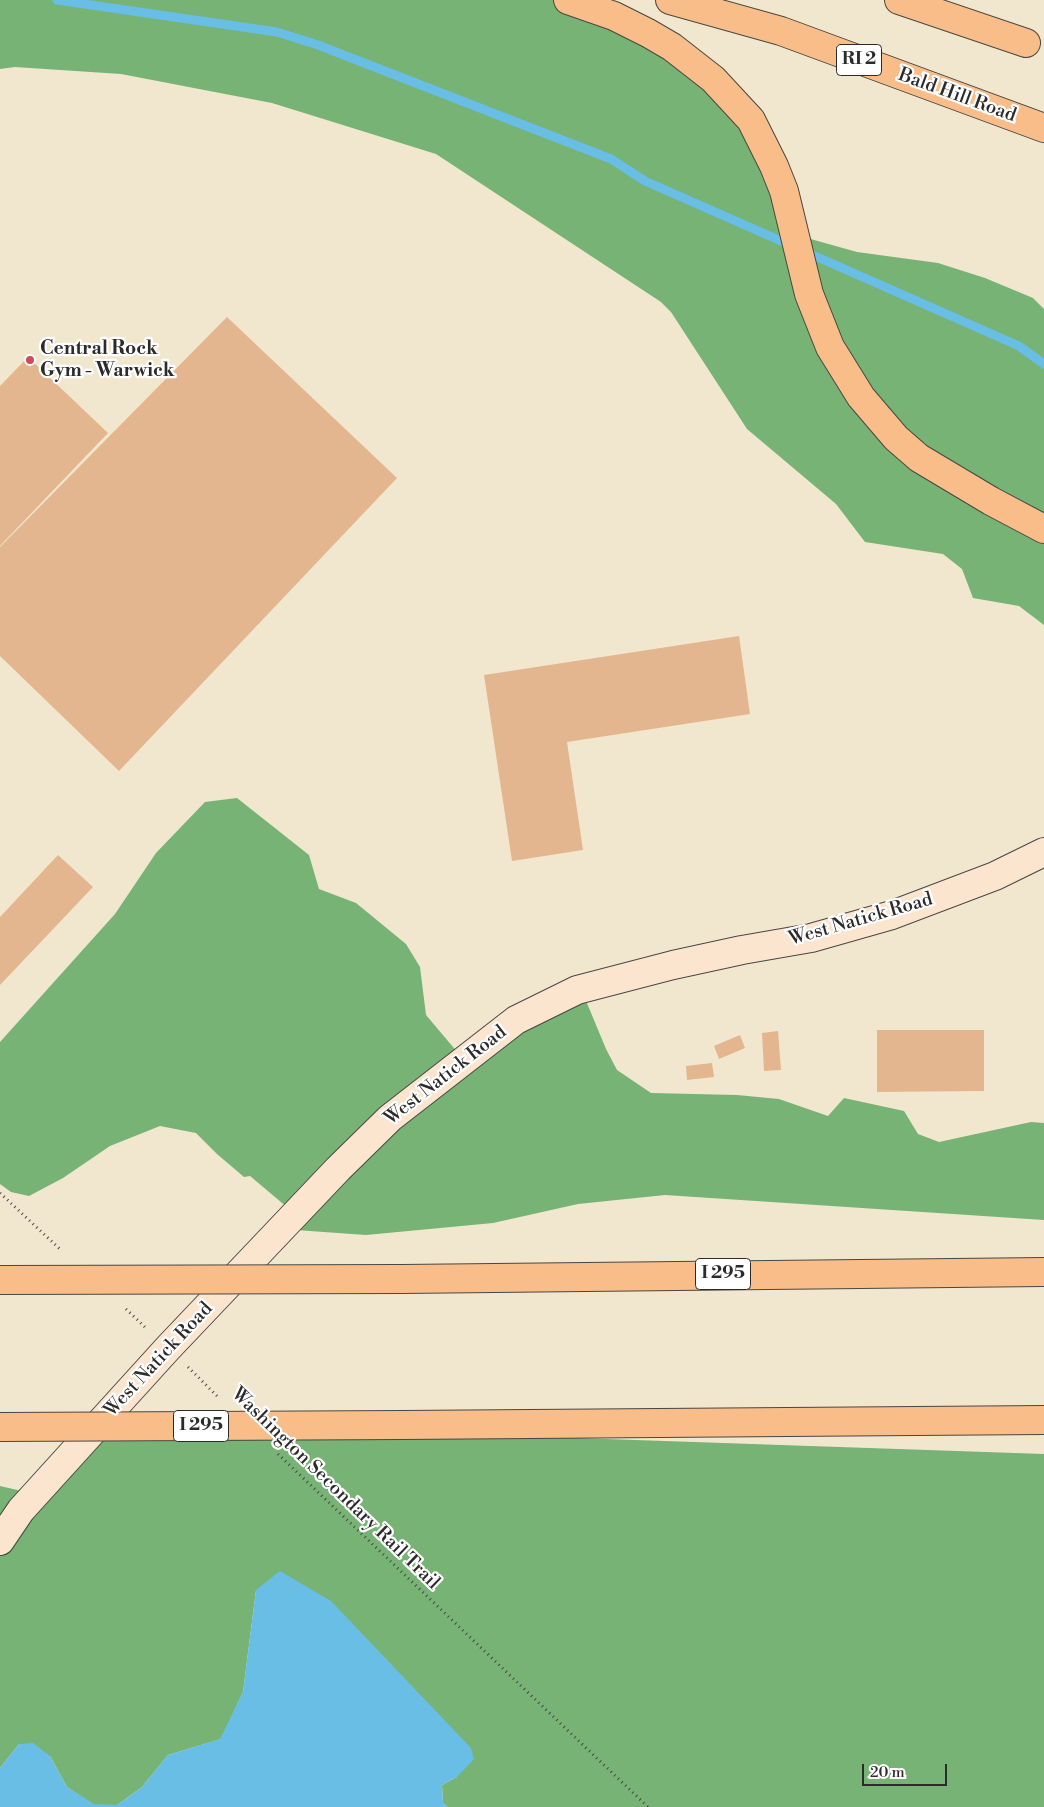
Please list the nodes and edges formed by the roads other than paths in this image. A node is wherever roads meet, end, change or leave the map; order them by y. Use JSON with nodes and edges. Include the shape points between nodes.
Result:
{"nodes":[{"id":1,"x":568,"y":0,"type":"edge"},
{"id":2,"x":670,"y":0,"type":"edge"},
{"id":3,"x":899,"y":0,"type":"edge"},
{"id":4,"x":944,"y":0,"type":"edge"},
{"id":5,"x":1035,"y":47,"type":"edge"},
{"id":6,"x":1044,"y":128,"type":"edge"},
{"id":7,"x":1044,"y":529,"type":"edge"},
{"id":8,"x":1044,"y":852,"type":"edge"},
{"id":9,"x":1044,"y":1272,"type":"edge"},
{"id":10,"x":0,"y":1280,"type":"edge"},
{"id":11,"x":1044,"y":1420,"type":"edge"},
{"id":12,"x":0,"y":1427,"type":"edge"},
{"id":13,"x":0,"y":1541,"type":"edge"}],
"edges":[{"from":1,"to":7,"type":"main road","via":[[614,16],[672,47],[713,79],[738,106],[750,120],[784,190],[809,294],[830,348],[861,397],[896,438],[919,458]]},
{"from":2,"to":6,"type":"main road","name":"Bald Hill Road","number":"RI 2","via":[[781,31]]},
{"from":3,"to":5,"type":"main road"},
{"from":4,"to":5,"type":"main road"},
{"from":8,"to":13,"type":"street","name":"West Natick Road","via":[[995,876],[892,915],[811,938],[734,952],[577,990],[516,1020],[390,1118],[338,1169],[20,1510]]},
{"from":9,"to":10,"type":"main road","number":"I 295","bridge":true},
{"from":11,"to":12,"type":"main road","number":"I 295","bridge":true}]}
